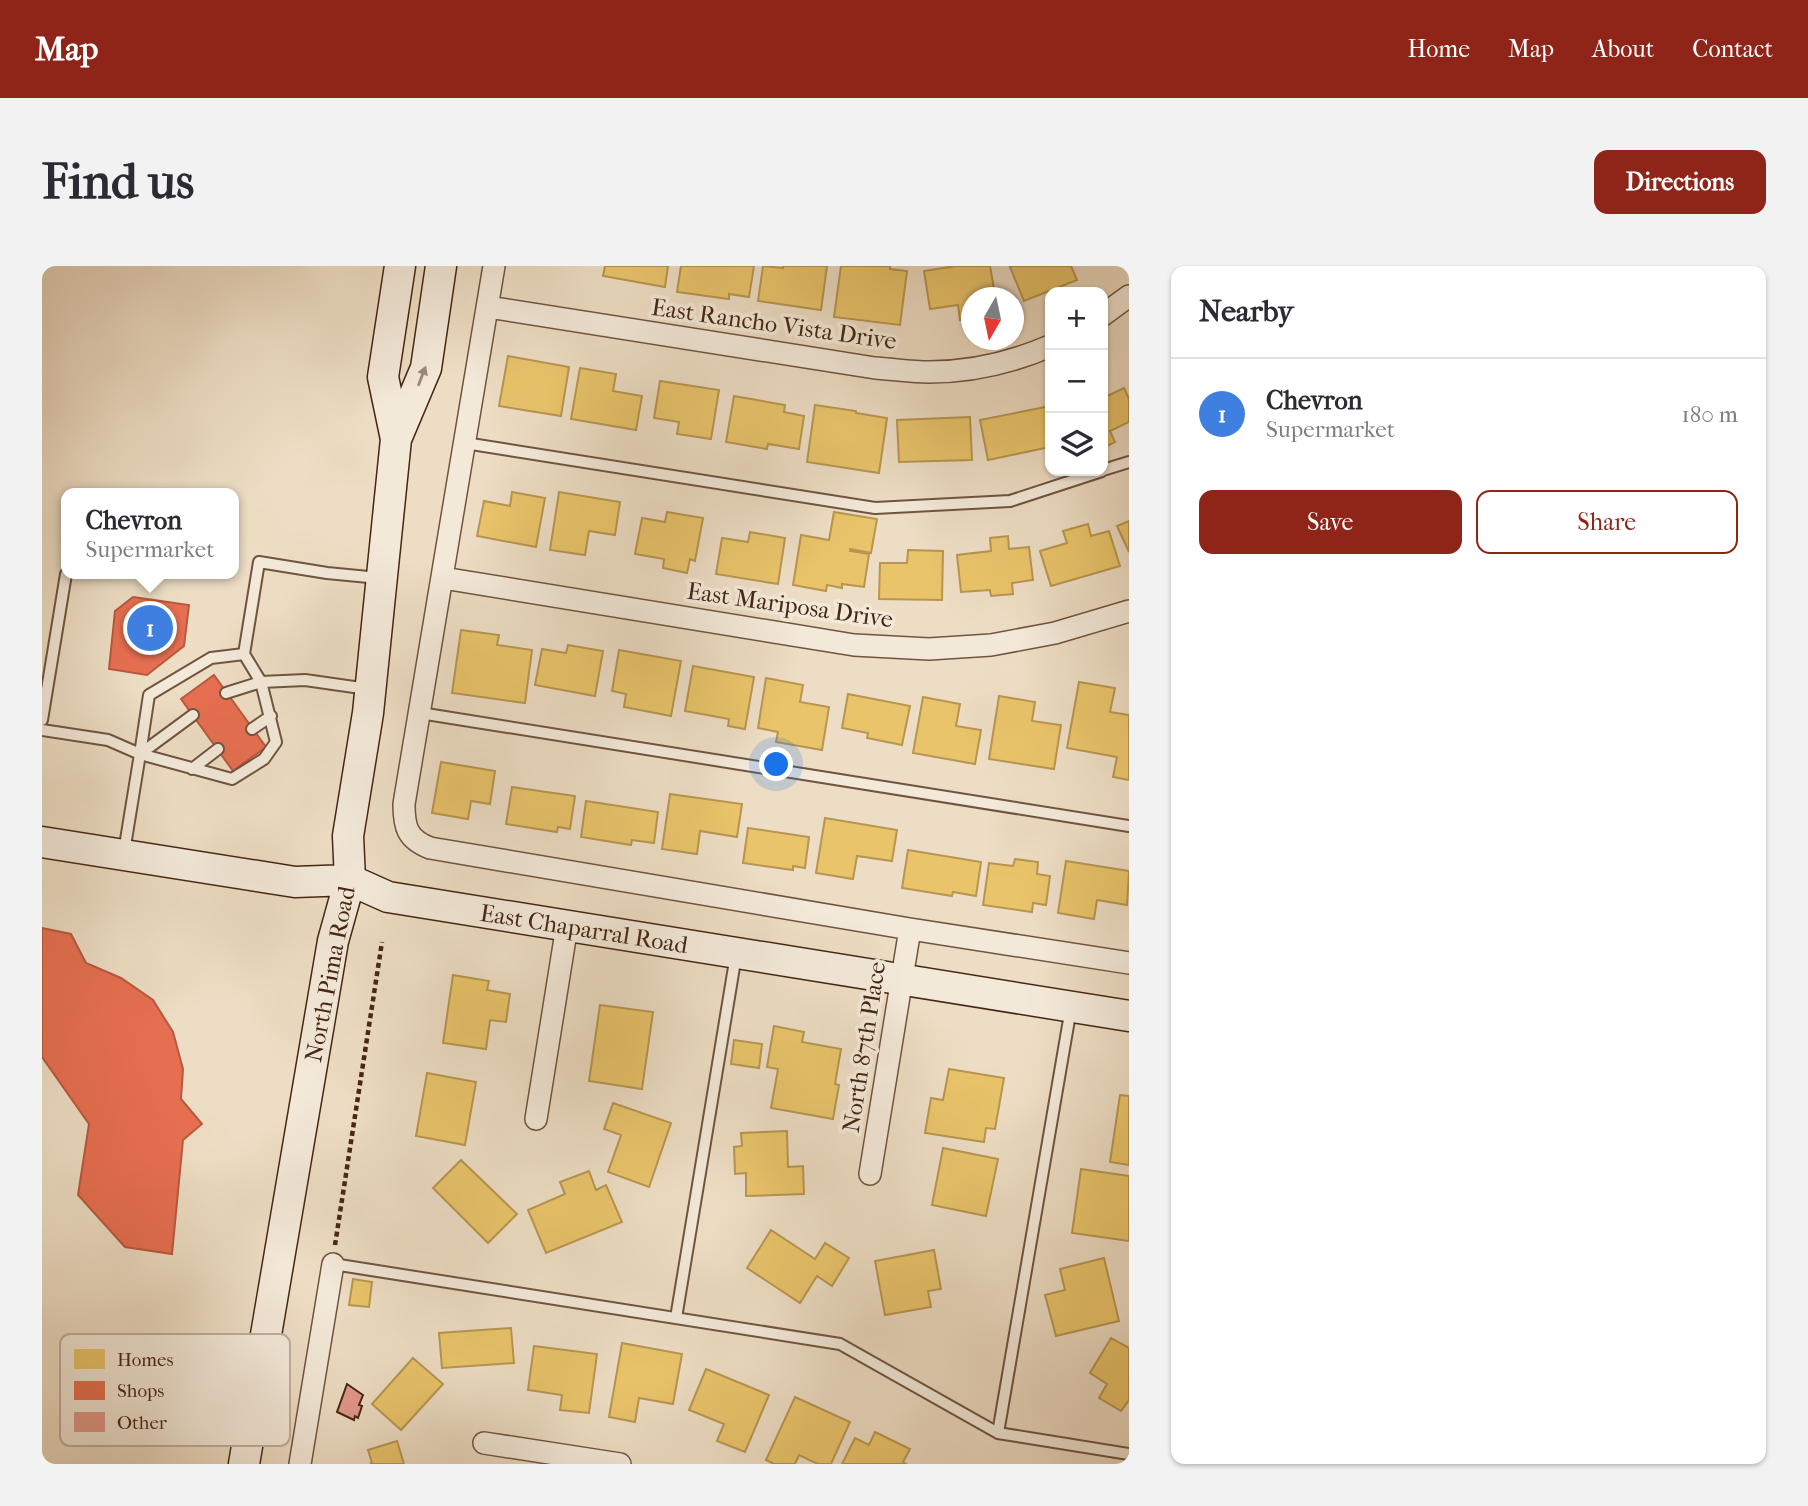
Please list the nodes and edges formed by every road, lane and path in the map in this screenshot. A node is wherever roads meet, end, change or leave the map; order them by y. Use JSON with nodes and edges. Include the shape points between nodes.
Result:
{"nodes":[{"id":1,"x":400,"y":266,"type":"edge"},
{"id":2,"x":441,"y":266,"type":"edge"},
{"id":3,"x":495,"y":266,"type":"edge"},
{"id":4,"x":1129,"y":296,"type":"edge"},
{"id":5,"x":488,"y":307,"type":"junction"},
{"id":6,"x":1108,"y":311,"type":"edge"},
{"id":7,"x":1045,"y":347,"type":"edge"},
{"id":8,"x":396,"y":439,"type":"junction"},
{"id":9,"x":464,"y":443,"type":"junction"},
{"id":10,"x":1129,"y":462,"type":"edge"},
{"id":11,"x":1108,"y":469,"type":"edge"},
{"id":12,"x":1087,"y":476,"type":"edge"},
{"id":13,"x":443,"y":578,"type":"junction"},
{"id":14,"x":65,"y":579,"type":"edge"},
{"id":15,"x":382,"y":579,"type":"junction"},
{"id":16,"x":1129,"y":611,"type":"edge"},
{"id":17,"x":244,"y":654,"type":"junction"},
{"id":18,"x":261,"y":682,"type":"junction"},
{"id":19,"x":371,"y":690,"type":"junction"},
{"id":20,"x":226,"y":693,"type":"dead end"},
{"id":21,"x":419,"y":712,"type":"junction"},
{"id":22,"x":193,"y":715,"type":"dead end"},
{"id":23,"x":271,"y":716,"type":"junction"},
{"id":24,"x":42,"y":720,"type":"edge"},
{"id":25,"x":252,"y":729,"type":"dead end"},
{"id":26,"x":42,"y":730,"type":"edge"},
{"id":27,"x":218,"y":749,"type":"dead end"},
{"id":28,"x":140,"y":754,"type":"junction"},
{"id":29,"x":192,"y":769,"type":"junction"},
{"id":30,"x":1129,"y":825,"type":"edge"},
{"id":31,"x":42,"y":842,"type":"edge"},
{"id":32,"x":124,"y":855,"type":"junction"},
{"id":33,"x":350,"y":880,"type":"junction"},
{"id":34,"x":567,"y":926,"type":"junction"},
{"id":35,"x":910,"y":929,"type":"junction"},
{"id":36,"x":382,"y":942,"type":"dead end"},
{"id":37,"x":737,"y":953,"type":"junction"},
{"id":38,"x":1129,"y":963,"type":"edge"},
{"id":39,"x":901,"y":979,"type":"junction"},
{"id":40,"x":1071,"y":1006,"type":"junction"},
{"id":41,"x":1129,"y":1016,"type":"edge"},
{"id":42,"x":536,"y":1119,"type":"dead end"},
{"id":43,"x":870,"y":1174,"type":"dead end"},
{"id":44,"x":332,"y":1264,"type":"junction"},
{"id":45,"x":676,"y":1318,"type":"junction"},
{"id":46,"x":266,"y":1334,"type":"edge"},
{"id":47,"x":998,"y":1433,"type":"junction"},
{"id":48,"x":484,"y":1443,"type":"dead end"},
{"id":49,"x":247,"y":1446,"type":"edge"},
{"id":50,"x":1129,"y":1454,"type":"edge"},
{"id":51,"x":244,"y":1464,"type":"edge"},
{"id":52,"x":300,"y":1464,"type":"edge"},
{"id":53,"x":620,"y":1464,"type":"edge"}],
"edges":[{"from":1,"to":8,"type":"main road","name":"North Pima Road","via":[[383,377]]},
{"from":8,"to":2,"type":"main road","name":"North Pima Road","one_way":true,"via":[[426,368]]},
{"from":3,"to":5,"type":"street"},
{"from":4,"to":6,"type":"street"},
{"from":5,"to":7,"type":"street","name":"East Rancho Vista Drive","via":[[875,368],[930,372],[979,367]]},
{"from":5,"to":9,"type":"street"},
{"from":8,"to":15,"type":"main road","name":"North Pima Road"},
{"from":9,"to":12,"type":"lane","via":[[876,508],[1010,501]]},
{"from":9,"to":13,"type":"street"},
{"from":10,"to":11,"type":"lane"},
{"from":13,"to":16,"type":"street","name":"East Mariposa Drive","via":[[854,645],[929,649],[991,645]]},
{"from":13,"to":21,"type":"street"},
{"from":14,"to":24,"type":"lane"},
{"from":15,"to":17,"type":"lane","via":[[259,562]]},
{"from":15,"to":19,"type":"main road","name":"North Pima Road"},
{"from":17,"to":18,"type":"lane"},
{"from":17,"to":28,"type":"lane","via":[[211,658],[149,695]]},
{"from":18,"to":19,"type":"lane","via":[[305,680]]},
{"from":18,"to":20,"type":"lane"},
{"from":18,"to":23,"type":"lane"},
{"from":19,"to":33,"type":"main road","name":"North Pima Road","via":[[348,836]]},
{"from":21,"to":30,"type":"lane"},
{"from":21,"to":35,"type":"street","via":[[404,804],[404,820],[418,843]]},
{"from":22,"to":28,"type":"lane"},
{"from":23,"to":25,"type":"lane"},
{"from":23,"to":29,"type":"lane","via":[[276,742],[264,760],[232,779]]},
{"from":26,"to":28,"type":"lane","via":[[108,740]]},
{"from":27,"to":29,"type":"lane"},
{"from":28,"to":29,"type":"lane"},
{"from":28,"to":32,"type":"lane"},
{"from":31,"to":32,"type":"main road","name":"East Chaparral Road"},
{"from":32,"to":33,"type":"main road","name":"East Chaparral Road","via":[[295,882]]},
{"from":33,"to":34,"type":"main road","name":"East Chaparral Road","via":[[388,897]]},
{"from":33,"to":46,"type":"main road","name":"North Pima Road","via":[[334,941]]},
{"from":34,"to":37,"type":"main road","name":"East Chaparral Road"},
{"from":34,"to":42,"type":"street"},
{"from":35,"to":38,"type":"street"},
{"from":35,"to":39,"type":"street","name":"North 87th Place"},
{"from":36,"to":44,"type":"path"},
{"from":37,"to":39,"type":"main road","name":"East Chaparral Road"},
{"from":37,"to":45,"type":"lane"},
{"from":39,"to":40,"type":"main road","name":"East Chaparral Road"},
{"from":39,"to":43,"type":"street","name":"North 87th Place"},
{"from":40,"to":41,"type":"main road","name":"East Chaparral Road"},
{"from":40,"to":47,"type":"lane"},
{"from":44,"to":45,"type":"lane"},
{"from":44,"to":52,"type":"street"},
{"from":45,"to":47,"type":"lane","via":[[840,1344]]},
{"from":47,"to":50,"type":"lane"},
{"from":48,"to":53,"type":"street"},
{"from":49,"to":51,"type":"main road","name":"North Pima Road"}]}
